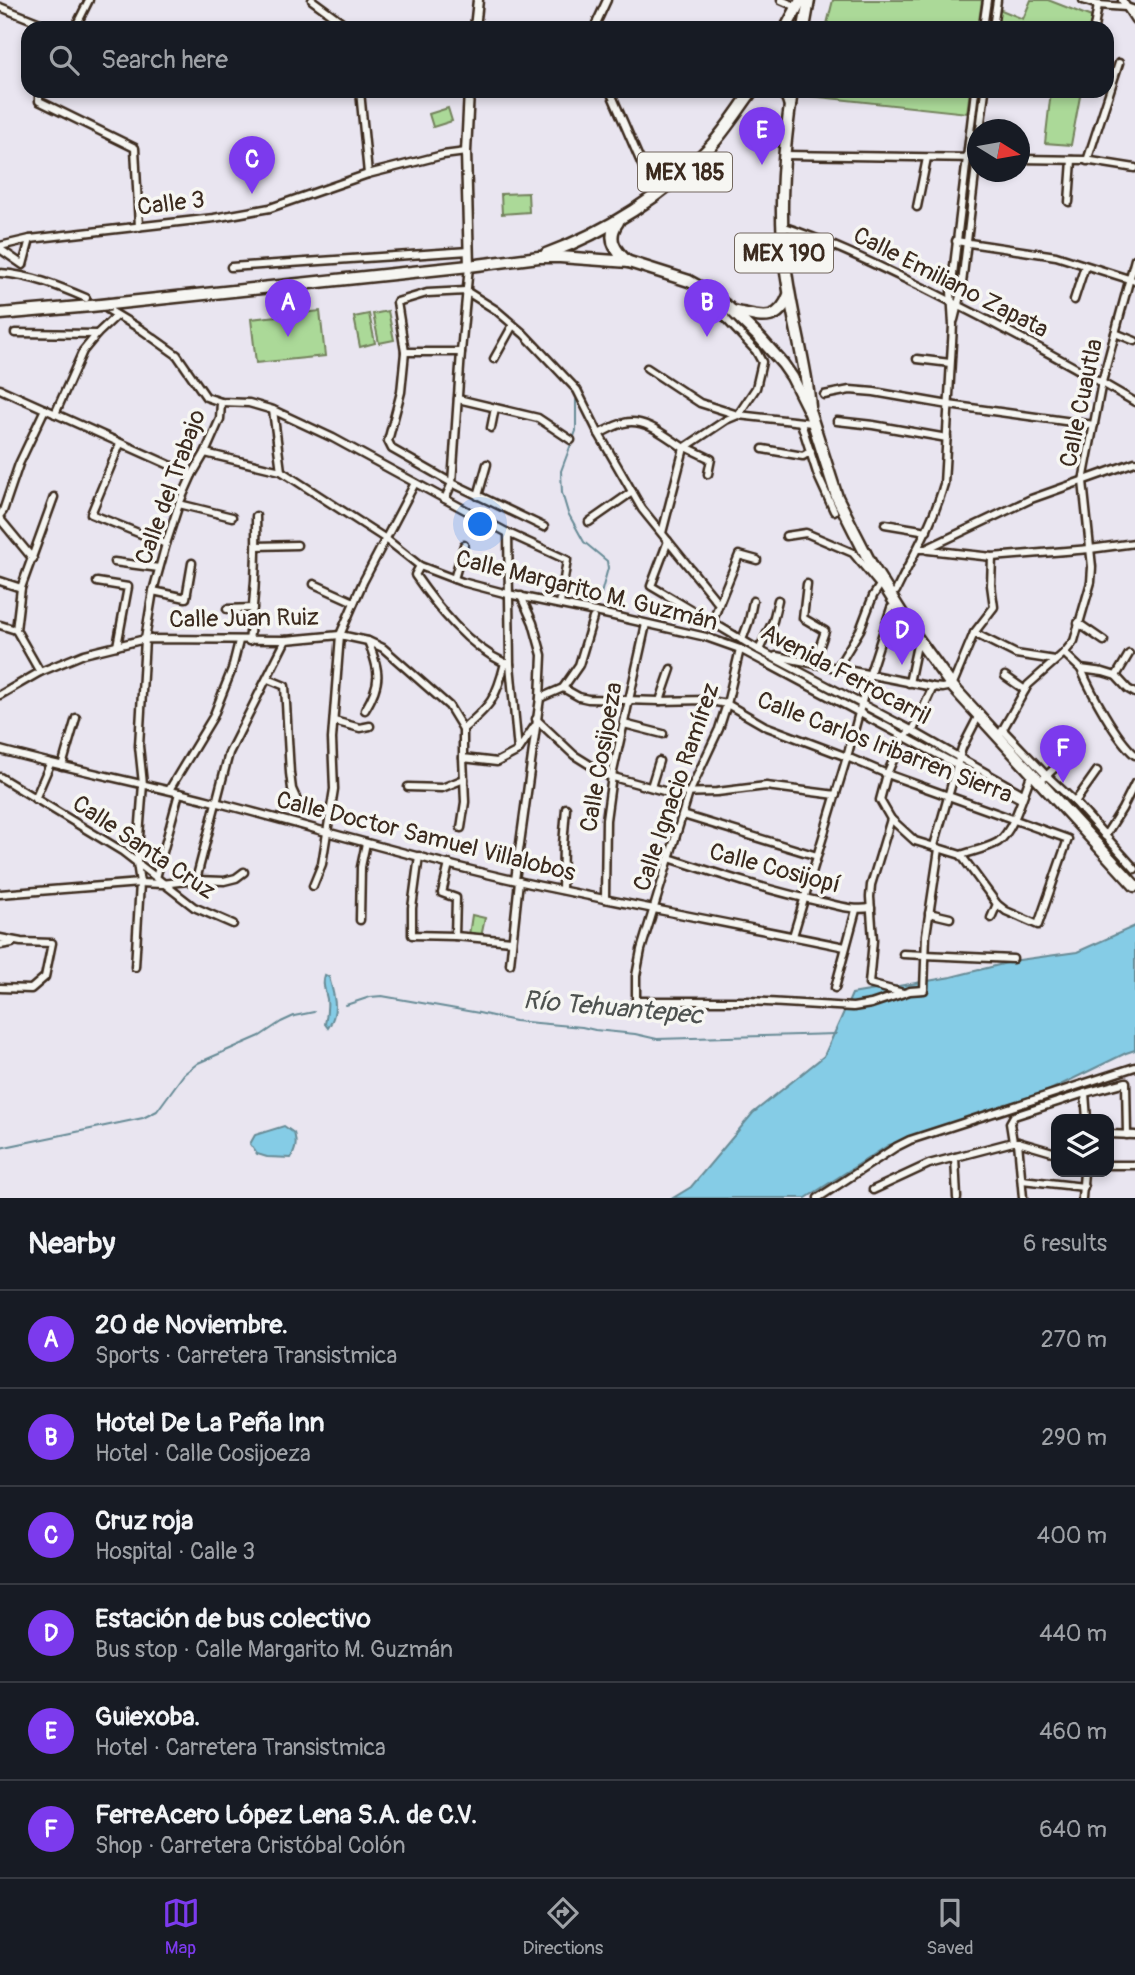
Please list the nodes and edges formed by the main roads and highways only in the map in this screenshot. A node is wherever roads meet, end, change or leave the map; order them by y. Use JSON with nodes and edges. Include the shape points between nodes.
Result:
{"nodes":[{"id":1,"x":809,"y":0,"type":"edge"},
{"id":2,"x":799,"y":4,"type":"edge"},
{"id":3,"x":790,"y":21,"type":"edge"},
{"id":4,"x":805,"y":21,"type":"edge"},
{"id":5,"x":747,"y":98,"type":"edge"},
{"id":6,"x":787,"y":98,"type":"edge"},
{"id":7,"x":791,"y":98,"type":"edge"},
{"id":8,"x":790,"y":106,"type":"junction"},
{"id":9,"x":621,"y":219,"type":"junction"},
{"id":10,"x":539,"y":257,"type":"junction"},
{"id":11,"x":629,"y":262,"type":"junction"},
{"id":12,"x":789,"y":295,"type":"junction"},
{"id":13,"x":732,"y":311,"type":"junction"},
{"id":14,"x":0,"y":314,"type":"edge"},
{"id":15,"x":808,"y":420,"type":"junction"},
{"id":16,"x":1135,"y":886,"type":"edge"}],
"edges":[{"from":1,"to":4,"type":"main road"},
{"from":2,"to":3,"type":"main road"},
{"from":5,"to":9,"type":"main road","number":"MEX 185","via":[[712,146]]},
{"from":6,"to":8,"type":"main road"},
{"from":7,"to":8,"type":"main road","number":"MEX 190"},
{"from":8,"to":12,"type":"main road","number":"MEX 190","via":[[782,226]]},
{"from":9,"to":10,"type":"main road","number":"MEX 185"},
{"from":9,"to":11,"type":"main road","via":[[612,237],[617,253]]},
{"from":10,"to":11,"type":"main road","number":"MEX 185"},
{"from":10,"to":14,"type":"main road","number":"MEX 185","bridge":true,"via":[[108,307],[89,302]]},
{"from":11,"to":13,"type":"main road","number":"MEX 185","via":[[689,281]]},
{"from":12,"to":13,"type":"main road","via":[[784,309],[772,316]]},
{"from":12,"to":15,"type":"main road","number":"MEX 190","via":[[810,404]]},
{"from":13,"to":15,"type":"main road","number":"MEX 185","via":[[783,364]]},
{"from":15,"to":16,"type":"main road","number":"MEX 185","via":[[837,496],[881,583],[918,639],[952,685],[1001,733],[1032,773],[1044,779]]}]}
